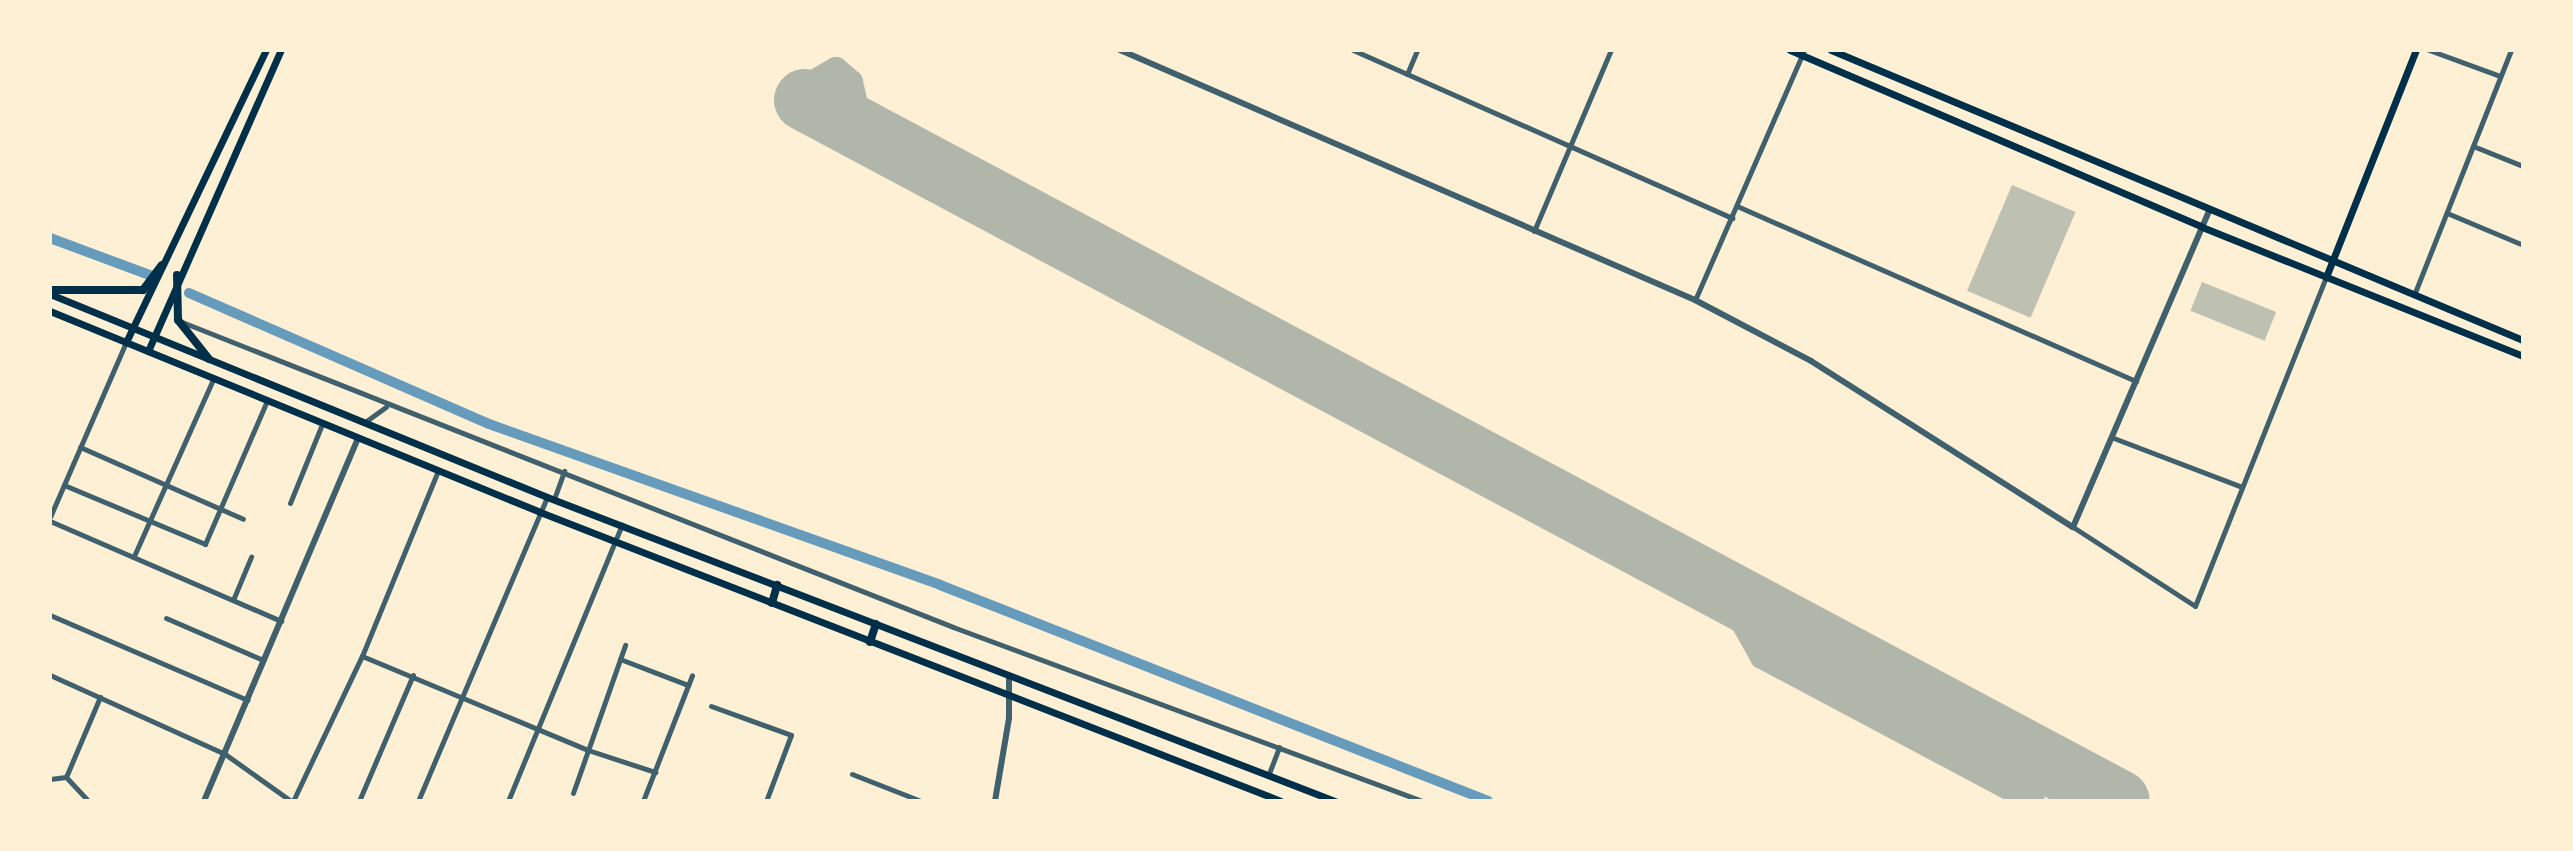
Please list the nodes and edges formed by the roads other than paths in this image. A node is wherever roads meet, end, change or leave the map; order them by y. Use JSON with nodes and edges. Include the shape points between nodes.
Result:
{"nodes":[{"id":1,"x":266,"y":50,"type":"edge"},
{"id":2,"x":281,"y":50,"type":"edge"},
{"id":3,"x":1120,"y":50,"type":"edge"},
{"id":4,"x":1353,"y":50,"type":"edge"},
{"id":5,"x":1417,"y":50,"type":"edge"},
{"id":6,"x":1611,"y":50,"type":"edge"},
{"id":7,"x":1790,"y":50,"type":"edge"},
{"id":8,"x":1831,"y":50,"type":"edge"},
{"id":9,"x":2416,"y":50,"type":"edge"},
{"id":10,"x":2429,"y":50,"type":"edge"},
{"id":11,"x":2511,"y":50,"type":"edge"},
{"id":12,"x":1803,"y":52,"type":"edge"},
{"id":13,"x":1407,"y":74,"type":"junction"},
{"id":14,"x":2500,"y":76,"type":"junction"},
{"id":15,"x":1570,"y":146,"type":"junction"},
{"id":16,"x":2473,"y":146,"type":"junction"},
{"id":17,"x":2523,"y":166,"type":"edge"},
{"id":18,"x":1737,"y":206,"type":"junction"},
{"id":19,"x":2209,"y":211,"type":"junction"},
{"id":20,"x":2447,"y":213,"type":"junction"},
{"id":21,"x":1732,"y":218,"type":"junction"},
{"id":22,"x":2202,"y":227,"type":"junction"},
{"id":23,"x":1534,"y":231,"type":"junction"},
{"id":24,"x":2523,"y":245,"type":"edge"},
{"id":25,"x":2331,"y":262,"type":"junction"},
{"id":26,"x":162,"y":265,"type":"junction"},
{"id":27,"x":177,"y":275,"type":"junction"},
{"id":28,"x":2326,"y":277,"type":"junction"},
{"id":29,"x":50,"y":292,"type":"edge"},
{"id":30,"x":2413,"y":296,"type":"junction"},
{"id":31,"x":1695,"y":300,"type":"junction"},
{"id":32,"x":50,"y":311,"type":"edge"},
{"id":33,"x":178,"y":320,"type":"junction"},
{"id":34,"x":132,"y":328,"type":"junction"},
{"id":35,"x":154,"y":336,"type":"junction"},
{"id":36,"x":2523,"y":340,"type":"edge"},
{"id":37,"x":126,"y":342,"type":"junction"},
{"id":38,"x":148,"y":351,"type":"junction"},
{"id":39,"x":2523,"y":356,"type":"edge"},
{"id":40,"x":209,"y":359,"type":"junction"},
{"id":41,"x":213,"y":379,"type":"junction"},
{"id":42,"x":2136,"y":381,"type":"junction"},
{"id":43,"x":267,"y":401,"type":"junction"},
{"id":44,"x":386,"y":406,"type":"junction"},
{"id":45,"x":364,"y":423,"type":"junction"},
{"id":46,"x":322,"y":424,"type":"junction"},
{"id":47,"x":2111,"y":437,"type":"junction"},
{"id":48,"x":358,"y":438,"type":"junction"},
{"id":49,"x":80,"y":447,"type":"junction"},
{"id":50,"x":438,"y":471,"type":"junction"},
{"id":51,"x":564,"y":471,"type":"junction"},
{"id":52,"x":64,"y":485,"type":"junction"},
{"id":53,"x":166,"y":485,"type":"junction"},
{"id":54,"x":2242,"y":487,"type":"junction"},
{"id":55,"x":550,"y":498,"type":"junction"},
{"id":56,"x":290,"y":503,"type":"dead end"},
{"id":57,"x":220,"y":509,"type":"junction"},
{"id":58,"x":540,"y":512,"type":"junction"},
{"id":59,"x":50,"y":519,"type":"edge"},
{"id":60,"x":243,"y":519,"type":"dead end"},
{"id":61,"x":149,"y":521,"type":"junction"},
{"id":62,"x":622,"y":524,"type":"junction"},
{"id":63,"x":2073,"y":527,"type":"junction"},
{"id":64,"x":616,"y":542,"type":"junction"},
{"id":65,"x":134,"y":556,"type":"junction"},
{"id":66,"x":251,"y":557,"type":"dead end"},
{"id":67,"x":777,"y":585,"type":"junction"},
{"id":68,"x":233,"y":600,"type":"junction"},
{"id":69,"x":772,"y":603,"type":"junction"},
{"id":70,"x":50,"y":615,"type":"edge"},
{"id":71,"x":166,"y":618,"type":"dead end"},
{"id":72,"x":281,"y":621,"type":"junction"},
{"id":73,"x":876,"y":624,"type":"junction"},
{"id":74,"x":870,"y":642,"type":"junction"},
{"id":75,"x":625,"y":645,"type":"dead end"},
{"id":76,"x":362,"y":656,"type":"junction"},
{"id":77,"x":620,"y":659,"type":"junction"},
{"id":78,"x":263,"y":660,"type":"junction"},
{"id":79,"x":50,"y":675,"type":"edge"},
{"id":80,"x":413,"y":675,"type":"junction"},
{"id":81,"x":692,"y":675,"type":"dead end"},
{"id":82,"x":1009,"y":678,"type":"junction"},
{"id":83,"x":688,"y":685,"type":"junction"},
{"id":84,"x":463,"y":696,"type":"junction"},
{"id":85,"x":100,"y":697,"type":"junction"},
{"id":86,"x":1010,"y":698,"type":"junction"},
{"id":87,"x":248,"y":700,"type":"junction"},
{"id":88,"x":711,"y":706,"type":"dead end"},
{"id":89,"x":538,"y":729,"type":"junction"},
{"id":90,"x":1279,"y":747,"type":"junction"},
{"id":91,"x":588,"y":750,"type":"junction"},
{"id":92,"x":225,"y":754,"type":"junction"},
{"id":93,"x":655,"y":772,"type":"junction"},
{"id":94,"x":852,"y":774,"type":"dead end"},
{"id":95,"x":1268,"y":776,"type":"junction"},
{"id":96,"x":66,"y":777,"type":"junction"},
{"id":97,"x":50,"y":779,"type":"edge"},
{"id":98,"x":573,"y":793,"type":"dead end"},
{"id":99,"x":509,"y":800,"type":"edge"},
{"id":100,"x":88,"y":801,"type":"edge"},
{"id":101,"x":204,"y":801,"type":"edge"},
{"id":102,"x":292,"y":801,"type":"edge"},
{"id":103,"x":359,"y":801,"type":"edge"},
{"id":104,"x":418,"y":801,"type":"edge"},
{"id":105,"x":516,"y":801,"type":"edge"},
{"id":106,"x":643,"y":801,"type":"edge"},
{"id":107,"x":766,"y":801,"type":"edge"},
{"id":108,"x":921,"y":801,"type":"edge"},
{"id":109,"x":995,"y":801,"type":"edge"},
{"id":110,"x":1281,"y":801,"type":"edge"},
{"id":111,"x":1335,"y":801,"type":"edge"},
{"id":112,"x":1422,"y":801,"type":"edge"}],
"edges":[{"from":1,"to":26,"type":"main road"},
{"from":2,"to":27,"type":"main road"},
{"from":3,"to":23,"type":"street"},
{"from":4,"to":13,"type":"street"},
{"from":5,"to":13,"type":"street"},
{"from":6,"to":15,"type":"street"},
{"from":7,"to":12,"type":"main road"},
{"from":8,"to":19,"type":"main road"},
{"from":9,"to":25,"type":"main road"},
{"from":10,"to":14,"type":"street"},
{"from":11,"to":14,"type":"street"},
{"from":12,"to":18,"type":"street"},
{"from":12,"to":22,"type":"main road"},
{"from":13,"to":15,"type":"street"},
{"from":14,"to":16,"type":"street"},
{"from":15,"to":21,"type":"street"},
{"from":15,"to":23,"type":"street"},
{"from":16,"to":17,"type":"street"},
{"from":16,"to":20,"type":"street"},
{"from":18,"to":21,"type":"street"},
{"from":18,"to":42,"type":"street"},
{"from":19,"to":22,"type":"street"},
{"from":19,"to":25,"type":"main road"},
{"from":20,"to":24,"type":"street"},
{"from":20,"to":30,"type":"street"},
{"from":21,"to":31,"type":"street"},
{"from":22,"to":28,"type":"main road"},
{"from":22,"to":42,"type":"street"},
{"from":23,"to":31,"type":"street"},
{"from":25,"to":28,"type":"main road"},
{"from":25,"to":30,"type":"main road"},
{"from":26,"to":29,"type":"highway","via":[[143,290]]},
{"from":26,"to":34,"type":"main road"},
{"from":27,"to":33,"type":"highway"},
{"from":27,"to":35,"type":"main road"},
{"from":28,"to":39,"type":"main road"},
{"from":28,"to":54,"type":"street"},
{"from":29,"to":34,"type":"main road"},
{"from":30,"to":36,"type":"main road"},
{"from":31,"to":63,"type":"street","via":[[1811,361]]},
{"from":32,"to":37,"type":"main road"},
{"from":33,"to":40,"type":"highway"},
{"from":33,"to":44,"type":"street"},
{"from":34,"to":35,"type":"main road"},
{"from":34,"to":37,"type":"main road"},
{"from":35,"to":38,"type":"main road"},
{"from":35,"to":40,"type":"main road"},
{"from":37,"to":38,"type":"main road"},
{"from":37,"to":49,"type":"street"},
{"from":38,"to":41,"type":"main road"},
{"from":40,"to":45,"type":"main road"},
{"from":41,"to":43,"type":"main road"},
{"from":41,"to":53,"type":"street"},
{"from":42,"to":47,"type":"street"},
{"from":43,"to":46,"type":"main road"},
{"from":43,"to":57,"type":"street"},
{"from":44,"to":45,"type":"street"},
{"from":44,"to":51,"type":"street"},
{"from":45,"to":55,"type":"main road"},
{"from":46,"to":48,"type":"main road"},
{"from":46,"to":56,"type":"street"},
{"from":47,"to":54,"type":"street"},
{"from":47,"to":63,"type":"street"},
{"from":48,"to":50,"type":"main road"},
{"from":48,"to":72,"type":"street"},
{"from":49,"to":52,"type":"street"},
{"from":49,"to":53,"type":"street"},
{"from":50,"to":58,"type":"main road"},
{"from":50,"to":76,"type":"street"},
{"from":51,"to":55,"type":"street"},
{"from":51,"to":90,"type":"street","via":[[953,627]]},
{"from":52,"to":59,"type":"street"},
{"from":52,"to":61,"type":"street"},
{"from":53,"to":57,"type":"street"},
{"from":53,"to":61,"type":"street"},
{"from":54,"to":63,"type":"street","via":[[2195,606]]},
{"from":55,"to":58,"type":"street"},
{"from":55,"to":62,"type":"main road"},
{"from":57,"to":60,"type":"street"},
{"from":57,"to":61,"type":"street","via":[[205,544]]},
{"from":58,"to":64,"type":"main road"},
{"from":58,"to":84,"type":"street"},
{"from":59,"to":65,"type":"street"},
{"from":61,"to":65,"type":"street"},
{"from":62,"to":64,"type":"street"},
{"from":62,"to":67,"type":"main road"},
{"from":64,"to":69,"type":"main road"},
{"from":64,"to":89,"type":"street"},
{"from":65,"to":68,"type":"street"},
{"from":66,"to":68,"type":"street"},
{"from":67,"to":69,"type":"highway"},
{"from":67,"to":73,"type":"main road"},
{"from":68,"to":72,"type":"street"},
{"from":69,"to":74,"type":"main road"},
{"from":70,"to":87,"type":"street"},
{"from":71,"to":78,"type":"street"},
{"from":72,"to":78,"type":"street"},
{"from":73,"to":74,"type":"highway"},
{"from":73,"to":82,"type":"main road"},
{"from":74,"to":86,"type":"main road"},
{"from":75,"to":77,"type":"street"},
{"from":76,"to":80,"type":"street"},
{"from":76,"to":102,"type":"street"},
{"from":77,"to":83,"type":"street"},
{"from":77,"to":91,"type":"street"},
{"from":78,"to":87,"type":"street"},
{"from":79,"to":85,"type":"street"},
{"from":80,"to":84,"type":"street"},
{"from":80,"to":103,"type":"street"},
{"from":81,"to":83,"type":"street"},
{"from":82,"to":86,"type":"street"},
{"from":82,"to":95,"type":"main road"},
{"from":83,"to":93,"type":"street"},
{"from":84,"to":89,"type":"street"},
{"from":84,"to":104,"type":"street"},
{"from":85,"to":92,"type":"street"},
{"from":85,"to":96,"type":"street"},
{"from":86,"to":109,"type":"street"},
{"from":86,"to":110,"type":"main road"},
{"from":87,"to":92,"type":"street"},
{"from":88,"to":107,"type":"street","via":[[791,735]]},
{"from":89,"to":91,"type":"street"},
{"from":89,"to":99,"type":"street"},
{"from":90,"to":95,"type":"street"},
{"from":90,"to":112,"type":"street"},
{"from":91,"to":93,"type":"street"},
{"from":91,"to":98,"type":"street"},
{"from":92,"to":101,"type":"street"},
{"from":92,"to":102,"type":"street"},
{"from":93,"to":106,"type":"street"},
{"from":94,"to":108,"type":"street"},
{"from":95,"to":111,"type":"main road"},
{"from":96,"to":97,"type":"street"},
{"from":96,"to":100,"type":"street"},
{"from":99,"to":105,"type":"street"}]}
